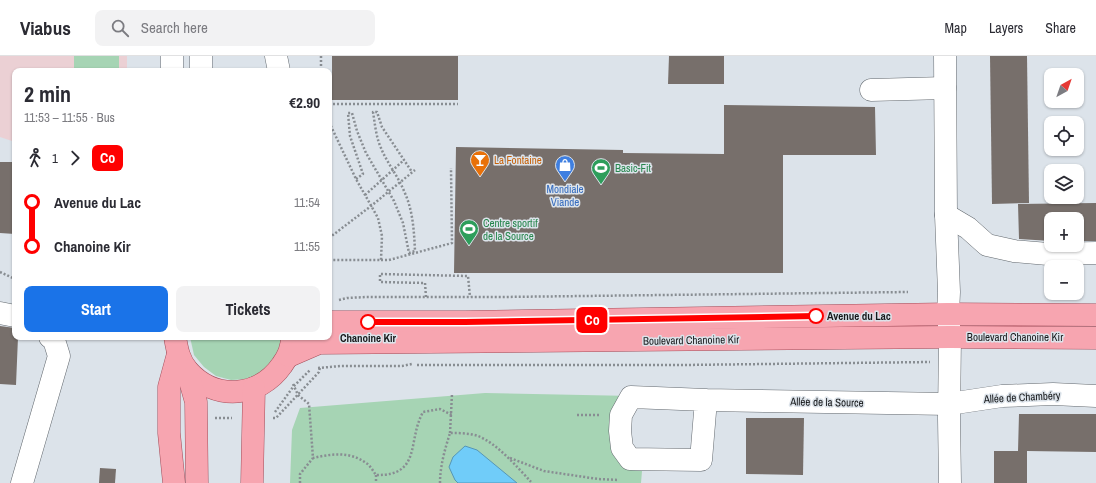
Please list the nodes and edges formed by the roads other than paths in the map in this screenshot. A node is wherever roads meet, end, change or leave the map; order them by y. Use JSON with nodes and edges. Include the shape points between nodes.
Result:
{"nodes":[{"id":1,"x":172,"y":56,"type":"edge"},
{"id":2,"x":201,"y":56,"type":"edge"},
{"id":3,"x":276,"y":56,"type":"edge"},
{"id":4,"x":945,"y":56,"type":"edge"},
{"id":5,"x":172,"y":68,"type":"edge"},
{"id":6,"x":201,"y":68,"type":"edge"},
{"id":7,"x":278,"y":68,"type":"edge"},
{"id":8,"x":945,"y":88,"type":"junction"},
{"id":9,"x":871,"y":90,"type":"dead end"},
{"id":10,"x":946,"y":214,"type":"junction"},
{"id":11,"x":1096,"y":253,"type":"edge"},
{"id":12,"x":0,"y":313,"type":"edge"},
{"id":13,"x":948,"y":314,"type":"junction"},
{"id":14,"x":12,"y":315,"type":"edge"},
{"id":15,"x":1096,"y":315,"type":"edge"},
{"id":16,"x":332,"y":322,"type":"edge"},
{"id":17,"x":950,"y":337,"type":"junction"},
{"id":18,"x":1096,"y":338,"type":"edge"},
{"id":19,"x":54,"y":340,"type":"edge"},
{"id":20,"x":290,"y":346,"type":"edge"},
{"id":21,"x":180,"y":354,"type":"edge"},
{"id":22,"x":254,"y":388,"type":"junction"},
{"id":23,"x":1096,"y":396,"type":"edge"},
{"id":24,"x":706,"y":400,"type":"dead end"},
{"id":25,"x":949,"y":404,"type":"junction"},
{"id":26,"x":22,"y":483,"type":"edge"},
{"id":27,"x":174,"y":483,"type":"edge"},
{"id":28,"x":197,"y":483,"type":"edge"},
{"id":29,"x":252,"y":483,"type":"edge"},
{"id":30,"x":950,"y":483,"type":"edge"}],
"edges":[{"from":1,"to":5,"type":"street"},
{"from":2,"to":6,"type":"street"},
{"from":3,"to":7,"type":"street"},
{"from":4,"to":8,"type":"street"},
{"from":8,"to":9,"type":"street"},
{"from":8,"to":10,"type":"street"},
{"from":10,"to":11,"type":"street","via":[[968,228],[987,245],[1048,254]]},
{"from":10,"to":13,"type":"street"},
{"from":12,"to":14,"type":"street"},
{"from":13,"to":15,"type":"main road","name":"Boulevard Chanoine Kir"},
{"from":13,"to":16,"type":"main road","name":"Boulevard Chanoine Kir"},
{"from":13,"to":17,"type":"street"},
{"from":17,"to":18,"type":"main road","name":"Boulevard Chanoine Kir"},
{"from":17,"to":20,"type":"main road","name":"Boulevard Chanoine Kir","via":[[319,343]]},
{"from":17,"to":25,"type":"street"},
{"from":19,"to":26,"type":"street","via":[[59,356]]},
{"from":20,"to":22,"type":"main road","via":[[276,374]]},
{"from":21,"to":22,"type":"main road","via":[[201,383],[218,390],[236,392]]},
{"from":21,"to":27,"type":"main road","via":[[169,387],[169,433]]},
{"from":21,"to":28,"type":"main road","via":[[196,402]]},
{"from":22,"to":29,"type":"main road"},
{"from":23,"to":25,"type":"street","name":"Allée de Chambéry","via":[[1002,396]]},
{"from":24,"to":25,"type":"street","name":"Allée de la Source"},
{"from":25,"to":30,"type":"street"}]}
